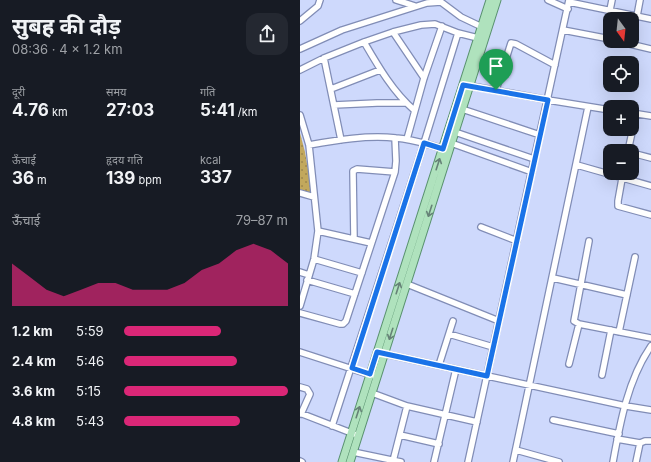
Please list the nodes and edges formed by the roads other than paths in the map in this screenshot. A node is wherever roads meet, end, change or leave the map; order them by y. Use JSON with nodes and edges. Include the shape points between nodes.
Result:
{"nodes":[{"id":1,"x":320,"y":0,"type":"edge"},
{"id":2,"x":396,"y":0,"type":"edge"},
{"id":3,"x":490,"y":0,"type":"edge"},
{"id":4,"x":497,"y":0,"type":"edge"},
{"id":5,"x":548,"y":0,"type":"edge"},
{"id":6,"x":612,"y":0,"type":"edge"},
{"id":7,"x":640,"y":0,"type":"edge"},
{"id":8,"x":428,"y":1,"type":"edge"},
{"id":9,"x":569,"y":1,"type":"edge"},
{"id":10,"x":448,"y":3,"type":"edge"},
{"id":11,"x":415,"y":6,"type":"junction"},
{"id":12,"x":568,"y":9,"type":"junction"},
{"id":13,"x":610,"y":10,"type":"junction"},
{"id":14,"x":619,"y":12,"type":"edge"},
{"id":15,"x":638,"y":12,"type":"edge"},
{"id":16,"x":639,"y":16,"type":"edge"},
{"id":17,"x":651,"y":19,"type":"edge"},
{"id":18,"x":300,"y":21,"type":"edge"},
{"id":19,"x":442,"y":26,"type":"junction"},
{"id":20,"x":482,"y":27,"type":"junction"},
{"id":21,"x":563,"y":30,"type":"junction"},
{"id":22,"x":393,"y":32,"type":"junction"},
{"id":23,"x":458,"y":33,"type":"junction"},
{"id":24,"x":478,"y":38,"type":"junction"},
{"id":25,"x":603,"y":39,"type":"edge"},
{"id":26,"x":364,"y":42,"type":"junction"},
{"id":27,"x":639,"y":46,"type":"edge"},
{"id":28,"x":651,"y":48,"type":"edge"},
{"id":29,"x":300,"y":49,"type":"edge"},
{"id":30,"x":324,"y":58,"type":"junction"},
{"id":31,"x":555,"y":65,"type":"junction"},
{"id":32,"x":300,"y":70,"type":"edge"},
{"id":33,"x":380,"y":70,"type":"junction"},
{"id":34,"x":424,"y":78,"type":"junction"},
{"id":35,"x":466,"y":85,"type":"junction"},
{"id":36,"x":331,"y":89,"type":"junction"},
{"id":37,"x":496,"y":90,"type":"junction"},
{"id":38,"x":548,"y":100,"type":"junction"},
{"id":39,"x":406,"y":103,"type":"junction"},
{"id":40,"x":334,"y":105,"type":"junction"},
{"id":41,"x":588,"y":107,"type":"junction"},
{"id":42,"x":462,"y":109,"type":"junction"},
{"id":43,"x":603,"y":109,"type":"edge"},
{"id":44,"x":414,"y":110,"type":"junction"},
{"id":45,"x":300,"y":115,"type":"edge"},
{"id":46,"x":639,"y":115,"type":"edge"},
{"id":47,"x":651,"y":116,"type":"edge"},
{"id":48,"x":455,"y":132,"type":"junction"},
{"id":49,"x":540,"y":135,"type":"junction"},
{"id":50,"x":395,"y":138,"type":"junction"},
{"id":51,"x":406,"y":139,"type":"junction"},
{"id":52,"x":341,"y":140,"type":"junction"},
{"id":53,"x":424,"y":143,"type":"junction"},
{"id":54,"x":309,"y":145,"type":"junction"},
{"id":55,"x":448,"y":147,"type":"junction"},
{"id":56,"x":639,"y":155,"type":"edge"},
{"id":57,"x":651,"y":158,"type":"edge"},
{"id":58,"x":534,"y":159,"type":"junction"},
{"id":59,"x":577,"y":165,"type":"junction"},
{"id":60,"x":603,"y":171,"type":"edge"},
{"id":61,"x":395,"y":172,"type":"junction"},
{"id":62,"x":532,"y":172,"type":"junction"},
{"id":63,"x":621,"y":180,"type":"edge"},
{"id":64,"x":635,"y":180,"type":"edge"},
{"id":65,"x":651,"y":186,"type":"edge"},
{"id":66,"x":300,"y":193,"type":"edge"},
{"id":67,"x":314,"y":197,"type":"junction"},
{"id":68,"x":651,"y":215,"type":"edge"},
{"id":69,"x":481,"y":227,"type":"dead end"},
{"id":70,"x":318,"y":231,"type":"junction"},
{"id":71,"x":354,"y":239,"type":"junction"},
{"id":72,"x":517,"y":241,"type":"junction"},
{"id":73,"x":589,"y":241,"type":"dead end"},
{"id":74,"x":371,"y":243,"type":"junction"},
{"id":75,"x":635,"y":256,"type":"dead end"},
{"id":76,"x":314,"y":259,"type":"junction"},
{"id":77,"x":300,"y":272,"type":"edge"},
{"id":78,"x":362,"y":273,"type":"junction"},
{"id":79,"x":308,"y":278,"type":"junction"},
{"id":80,"x":553,"y":278,"type":"junction"},
{"id":81,"x":407,"y":284,"type":"junction"},
{"id":82,"x":580,"y":285,"type":"junction"},
{"id":83,"x":355,"y":294,"type":"junction"},
{"id":84,"x":627,"y":295,"type":"junction"},
{"id":85,"x":300,"y":306,"type":"edge"},
{"id":86,"x":300,"y":313,"type":"edge"},
{"id":87,"x":453,"y":321,"type":"dead end"},
{"id":88,"x":499,"y":321,"type":"junction"},
{"id":89,"x":579,"y":324,"type":"junction"},
{"id":90,"x":612,"y":330,"type":"junction"},
{"id":91,"x":619,"y":332,"type":"junction"},
{"id":92,"x":449,"y":334,"type":"junction"},
{"id":93,"x":651,"y":338,"type":"edge"},
{"id":94,"x":651,"y":346,"type":"edge"},
{"id":95,"x":493,"y":348,"type":"junction"},
{"id":96,"x":300,"y":352,"type":"edge"},
{"id":97,"x":381,"y":353,"type":"junction"},
{"id":98,"x":569,"y":364,"type":"dead end"},
{"id":99,"x":439,"y":365,"type":"junction"},
{"id":100,"x":352,"y":368,"type":"junction"},
{"id":101,"x":456,"y":369,"type":"junction"},
{"id":102,"x":602,"y":375,"type":"dead end"},
{"id":103,"x":374,"y":376,"type":"junction"},
{"id":104,"x":487,"y":376,"type":"junction"},
{"id":105,"x":530,"y":385,"type":"junction"},
{"id":106,"x":300,"y":387,"type":"edge"},
{"id":107,"x":372,"y":393,"type":"junction"},
{"id":108,"x":407,"y":406,"type":"junction"},
{"id":109,"x":626,"y":406,"type":"junction"},
{"id":110,"x":651,"y":410,"type":"edge"},
{"id":111,"x":301,"y":413,"type":"edge"},
{"id":112,"x":446,"y":415,"type":"junction"},
{"id":113,"x":553,"y":420,"type":"dead end"},
{"id":114,"x":477,"y":422,"type":"junction"},
{"id":115,"x":332,"y":426,"type":"junction"},
{"id":116,"x":355,"y":434,"type":"junction"},
{"id":117,"x":400,"y":435,"type":"junction"},
{"id":118,"x":618,"y":436,"type":"junction"},
{"id":119,"x":651,"y":441,"type":"edge"},
{"id":120,"x":640,"y":443,"type":"junction"},
{"id":121,"x":439,"y":444,"type":"junction"},
{"id":122,"x":516,"y":450,"type":"junction"},
{"id":123,"x":353,"y":452,"type":"junction"},
{"id":124,"x":393,"y":460,"type":"junction"},
{"id":125,"x":386,"y":461,"type":"edge"},
{"id":126,"x":342,"y":462,"type":"edge"},
{"id":127,"x":350,"y":462,"type":"edge"},
{"id":128,"x":401,"y":462,"type":"edge"},
{"id":129,"x":434,"y":462,"type":"edge"},
{"id":130,"x":468,"y":462,"type":"edge"},
{"id":131,"x":514,"y":462,"type":"edge"},
{"id":132,"x":559,"y":462,"type":"edge"},
{"id":133,"x":613,"y":462,"type":"edge"},
{"id":134,"x":636,"y":462,"type":"edge"}],
"edges":[{"from":1,"to":18,"type":"street","via":[[318,6]]},
{"from":2,"to":11,"type":"street"},
{"from":3,"to":20,"type":"main road"},
{"from":4,"to":35,"type":"main road"},
{"from":5,"to":12,"type":"street"},
{"from":6,"to":13,"type":"street"},
{"from":7,"to":15,"type":"street"},
{"from":8,"to":10,"type":"street"},
{"from":8,"to":11,"type":"street"},
{"from":9,"to":12,"type":"street"},
{"from":9,"to":13,"type":"street"},
{"from":10,"to":20,"type":"street","via":[[461,16]]},
{"from":11,"to":29,"type":"street","via":[[333,33]]},
{"from":12,"to":21,"type":"street"},
{"from":13,"to":14,"type":"street"},
{"from":16,"to":17,"type":"street"},
{"from":19,"to":22,"type":"street","via":[[421,25]]},
{"from":19,"to":23,"type":"street"},
{"from":19,"to":34,"type":"street"},
{"from":20,"to":24,"type":"main road"},
{"from":21,"to":25,"type":"street"},
{"from":21,"to":31,"type":"street"},
{"from":22,"to":26,"type":"street"},
{"from":22,"to":34,"type":"street"},
{"from":23,"to":24,"type":"street"},
{"from":23,"to":53,"type":"street"},
{"from":24,"to":35,"type":"main road"},
{"from":26,"to":30,"type":"street"},
{"from":26,"to":33,"type":"street"},
{"from":27,"to":28,"type":"street"},
{"from":30,"to":32,"type":"street"},
{"from":30,"to":36,"type":"street"},
{"from":31,"to":37,"type":"street","via":[[511,43]]},
{"from":31,"to":38,"type":"street"},
{"from":33,"to":36,"type":"street"},
{"from":33,"to":39,"type":"street"},
{"from":34,"to":44,"type":"street"},
{"from":35,"to":37,"type":"street"},
{"from":35,"to":42,"type":"main road"},
{"from":35,"to":55,"type":"main road"},
{"from":36,"to":40,"type":"street"},
{"from":37,"to":38,"type":"street"},
{"from":38,"to":41,"type":"street"},
{"from":38,"to":49,"type":"street"},
{"from":39,"to":40,"type":"street"},
{"from":39,"to":44,"type":"street"},
{"from":40,"to":52,"type":"street"},
{"from":41,"to":43,"type":"street"},
{"from":41,"to":59,"type":"street"},
{"from":42,"to":48,"type":"main road"},
{"from":42,"to":49,"type":"street"},
{"from":44,"to":51,"type":"street"},
{"from":45,"to":54,"type":"street"},
{"from":46,"to":47,"type":"street"},
{"from":48,"to":55,"type":"main road"},
{"from":48,"to":58,"type":"street"},
{"from":49,"to":58,"type":"street"},
{"from":50,"to":51,"type":"street"},
{"from":50,"to":52,"type":"street"},
{"from":50,"to":61,"type":"street"},
{"from":51,"to":53,"type":"street"},
{"from":52,"to":54,"type":"street"},
{"from":53,"to":55,"type":"street"},
{"from":53,"to":100,"type":"street"},
{"from":54,"to":67,"type":"street"},
{"from":55,"to":62,"type":"street"},
{"from":55,"to":81,"type":"main road","one_way":true},
{"from":97,"to":55,"type":"main road","one_way":true},
{"from":56,"to":57,"type":"street"},
{"from":58,"to":62,"type":"street"},
{"from":59,"to":60,"type":"street"},
{"from":59,"to":80,"type":"street"},
{"from":61,"to":71,"type":"street","via":[[357,169],[353,171]]},
{"from":61,"to":74,"type":"street"},
{"from":62,"to":72,"type":"street"},
{"from":63,"to":68,"type":"street","via":[[618,206]]},
{"from":64,"to":65,"type":"street"},
{"from":66,"to":67,"type":"street"},
{"from":67,"to":70,"type":"street"},
{"from":69,"to":72,"type":"street"},
{"from":70,"to":71,"type":"street"},
{"from":70,"to":76,"type":"street"},
{"from":71,"to":74,"type":"street"},
{"from":72,"to":88,"type":"street"},
{"from":73,"to":82,"type":"street"},
{"from":74,"to":78,"type":"street"},
{"from":75,"to":84,"type":"street"},
{"from":76,"to":78,"type":"street"},
{"from":76,"to":79,"type":"street"},
{"from":77,"to":79,"type":"street"},
{"from":78,"to":83,"type":"street"},
{"from":79,"to":83,"type":"street"},
{"from":79,"to":85,"type":"street"},
{"from":80,"to":82,"type":"street"},
{"from":80,"to":105,"type":"street"},
{"from":81,"to":88,"type":"street"},
{"from":81,"to":97,"type":"main road","one_way":true},
{"from":82,"to":84,"type":"street"},
{"from":82,"to":89,"type":"street","via":[[574,316],[574,321]]},
{"from":83,"to":86,"type":"street","via":[[343,324]]},
{"from":84,"to":91,"type":"street"},
{"from":87,"to":92,"type":"street"},
{"from":88,"to":95,"type":"street"},
{"from":89,"to":90,"type":"street"},
{"from":89,"to":98,"type":"street"},
{"from":90,"to":91,"type":"street"},
{"from":90,"to":102,"type":"street"},
{"from":91,"to":93,"type":"street"},
{"from":92,"to":95,"type":"street"},
{"from":92,"to":99,"type":"street"},
{"from":94,"to":109,"type":"street","via":[[638,368]]},
{"from":95,"to":104,"type":"street"},
{"from":96,"to":100,"type":"street"},
{"from":97,"to":99,"type":"street"},
{"from":97,"to":103,"type":"main road"},
{"from":99,"to":101,"type":"street"},
{"from":100,"to":103,"type":"street"},
{"from":100,"to":115,"type":"street"},
{"from":101,"to":104,"type":"street"},
{"from":101,"to":112,"type":"street"},
{"from":103,"to":107,"type":"main road"},
{"from":116,"to":103,"type":"main road","one_way":true},
{"from":104,"to":105,"type":"street"},
{"from":104,"to":114,"type":"street"},
{"from":105,"to":109,"type":"street"},
{"from":105,"to":122,"type":"street"},
{"from":106,"to":111,"type":"street","via":[[307,389],[310,394]]},
{"from":107,"to":108,"type":"street"},
{"from":107,"to":116,"type":"main road"},
{"from":108,"to":112,"type":"street"},
{"from":108,"to":117,"type":"street"},
{"from":109,"to":110,"type":"street"},
{"from":109,"to":118,"type":"street"},
{"from":111,"to":115,"type":"street"},
{"from":112,"to":114,"type":"street"},
{"from":112,"to":121,"type":"street"},
{"from":113,"to":118,"type":"street"},
{"from":114,"to":130,"type":"street"},
{"from":115,"to":116,"type":"street"},
{"from":116,"to":123,"type":"main road"},
{"from":116,"to":126,"type":"main road"},
{"from":117,"to":121,"type":"street"},
{"from":117,"to":124,"type":"street"},
{"from":118,"to":120,"type":"street"},
{"from":118,"to":133,"type":"street"},
{"from":119,"to":120,"type":"street"},
{"from":120,"to":134,"type":"street"},
{"from":121,"to":129,"type":"street"},
{"from":122,"to":131,"type":"street"},
{"from":122,"to":132,"type":"street"},
{"from":123,"to":125,"type":"street"},
{"from":123,"to":127,"type":"main road"},
{"from":124,"to":125,"type":"street"},
{"from":124,"to":128,"type":"street"}]}
